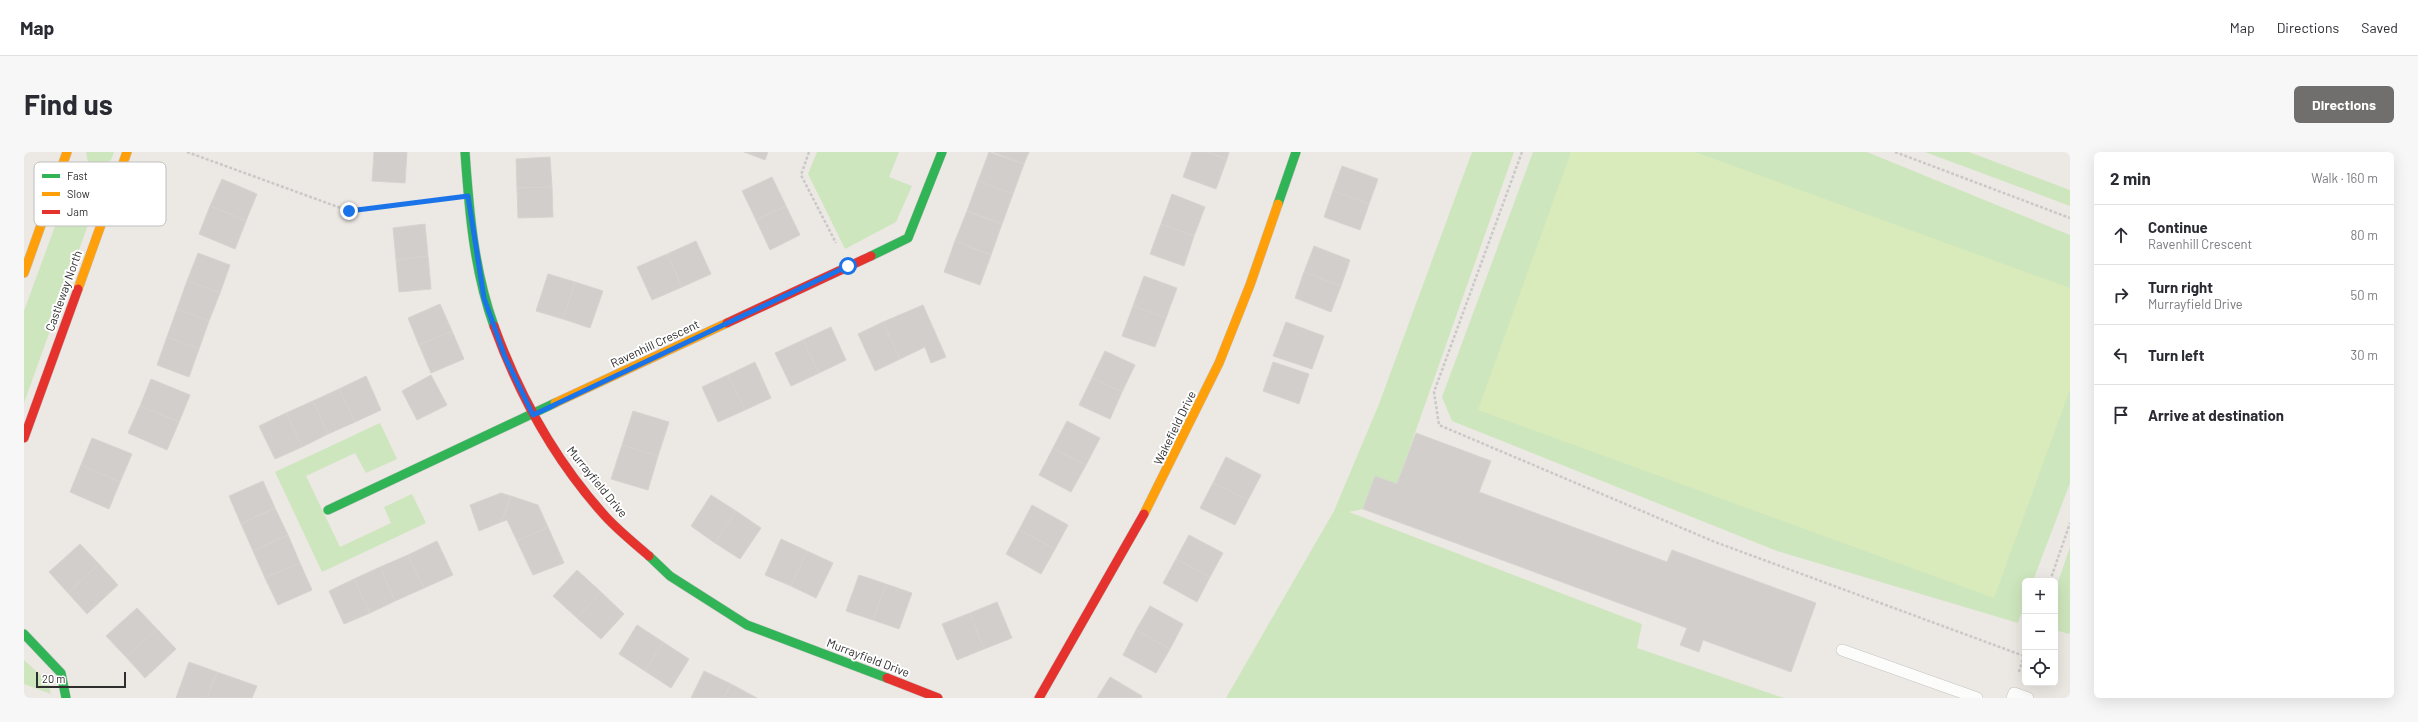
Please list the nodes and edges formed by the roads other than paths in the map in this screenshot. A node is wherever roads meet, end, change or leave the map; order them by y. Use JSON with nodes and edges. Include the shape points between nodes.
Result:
{"nodes":[{"id":1,"x":67,"y":152,"type":"edge"},
{"id":2,"x":127,"y":152,"type":"edge"},
{"id":3,"x":465,"y":152,"type":"edge"},
{"id":4,"x":942,"y":152,"type":"edge"},
{"id":5,"x":1296,"y":152,"type":"edge"},
{"id":6,"x":64,"y":162,"type":"edge"},
{"id":7,"x":123,"y":162,"type":"edge"},
{"id":8,"x":41,"y":226,"type":"edge"},
{"id":9,"x":101,"y":226,"type":"edge"},
{"id":10,"x":24,"y":273,"type":"edge"},
{"id":11,"x":533,"y":415,"type":"junction"},
{"id":12,"x":24,"y":438,"type":"edge"},
{"id":13,"x":328,"y":510,"type":"dead end"},
{"id":14,"x":24,"y":634,"type":"edge"},
{"id":15,"x":1842,"y":650,"type":"dead end"},
{"id":16,"x":66,"y":698,"type":"edge"},
{"id":17,"x":938,"y":698,"type":"edge"},
{"id":18,"x":1039,"y":698,"type":"edge"},
{"id":19,"x":1977,"y":698,"type":"edge"},
{"id":20,"x":2012,"y":698,"type":"edge"},
{"id":21,"x":2028,"y":698,"type":"edge"}],
"edges":[{"from":1,"to":6,"type":"street"},
{"from":2,"to":7,"type":"street","name":"Castleway North"},
{"from":3,"to":11,"type":"street","name":"Murrayfield Drive","via":[[468,196],[484,298],[505,357]]},
{"from":4,"to":11,"type":"street","name":"Ravenhill Crescent","via":[[908,238]]},
{"from":5,"to":18,"type":"street","name":"Wakefield Drive","via":[[1219,362],[1172,463],[1120,560]]},
{"from":8,"to":10,"type":"street"},
{"from":9,"to":12,"type":"street","name":"Castleway North"},
{"from":11,"to":13,"type":"street","name":"Ravenhill Crescent"},
{"from":11,"to":17,"type":"street","name":"Murrayfield Drive","via":[[563,463],[606,517],[670,576],[747,625]]},
{"from":14,"to":16,"type":"street","via":[[62,673]]},
{"from":15,"to":19,"type":"lane"},
{"from":20,"to":21,"type":"lane","via":[[2014,693]]}]}
